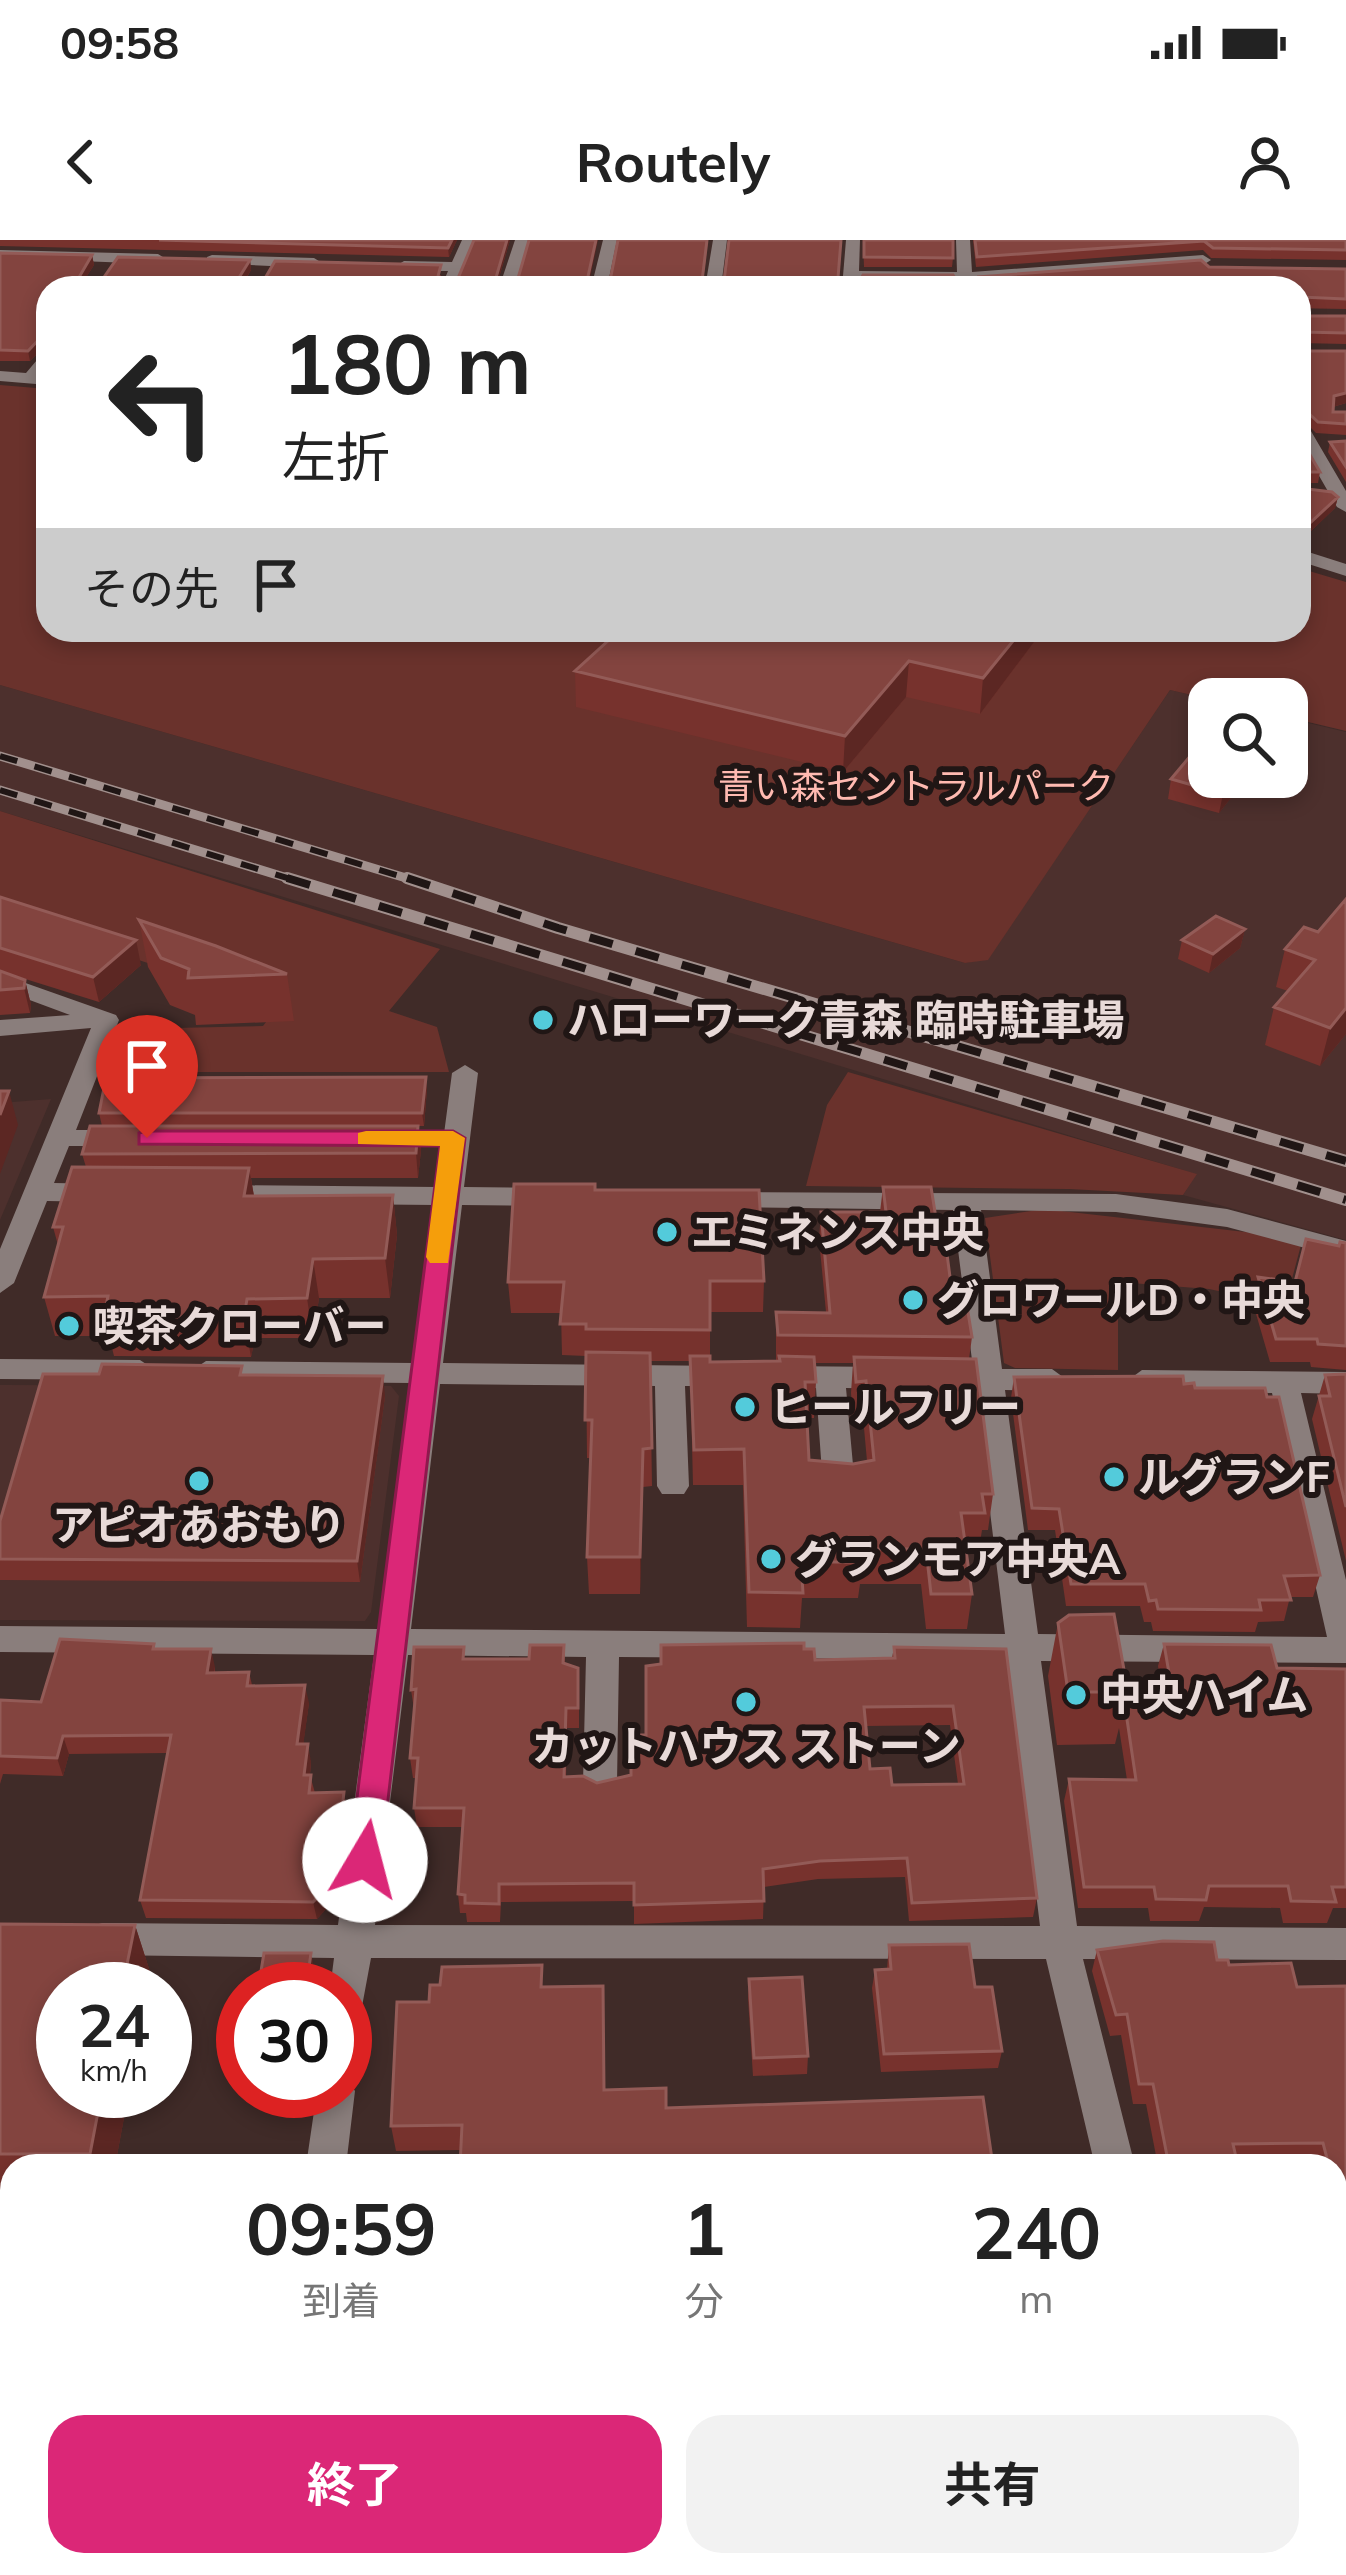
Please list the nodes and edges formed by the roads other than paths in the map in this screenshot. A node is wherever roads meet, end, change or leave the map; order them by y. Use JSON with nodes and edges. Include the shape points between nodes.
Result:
{"nodes":[{"id":1,"x":469,"y":240,"type":"edge"},
{"id":2,"x":522,"y":240,"type":"edge"},
{"id":3,"x":610,"y":240,"type":"edge"},
{"id":4,"x":720,"y":240,"type":"edge"},
{"id":5,"x":853,"y":240,"type":"edge"},
{"id":6,"x":963,"y":240,"type":"edge"},
{"id":7,"x":1195,"y":240,"type":"edge"},
{"id":8,"x":7,"y":253,"type":"edge"},
{"id":9,"x":112,"y":257,"type":"junction"},
{"id":10,"x":179,"y":259,"type":"edge"},
{"id":11,"x":202,"y":260,"type":"edge"},
{"id":12,"x":1203,"y":260,"type":"junction"},
{"id":13,"x":327,"y":264,"type":"edge"},
{"id":14,"x":388,"y":265,"type":"edge"},
{"id":15,"x":458,"y":267,"type":"junction"},
{"id":16,"x":1230,"y":268,"type":"edge"},
{"id":17,"x":102,"y":272,"type":"edge"},
{"id":18,"x":454,"y":276,"type":"edge"},
{"id":19,"x":511,"y":276,"type":"edge"},
{"id":20,"x":601,"y":276,"type":"edge"},
{"id":21,"x":715,"y":276,"type":"edge"},
{"id":22,"x":851,"y":276,"type":"edge"},
{"id":23,"x":965,"y":276,"type":"edge"},
{"id":24,"x":1037,"y":276,"type":"edge"},
{"id":25,"x":0,"y":376,"type":"edge"},
{"id":26,"x":36,"y":379,"type":"edge"},
{"id":27,"x":1312,"y":437,"type":"edge"},
{"id":28,"x":1313,"y":495,"type":"edge"},
{"id":29,"x":1342,"y":500,"type":"edge"},
{"id":30,"x":1311,"y":559,"type":"edge"},
{"id":31,"x":1346,"y":570,"type":"edge"},
{"id":32,"x":0,"y":981,"type":"edge"},
{"id":33,"x":106,"y":1020,"type":"junction"},
{"id":34,"x":0,"y":1028,"type":"edge"},
{"id":35,"x":465,"y":1073,"type":"dead end"},
{"id":36,"x":60,"y":1138,"type":"junction"},
{"id":37,"x":152,"y":1138,"type":"edge"},
{"id":38,"x":39,"y":1192,"type":"junction"},
{"id":39,"x":143,"y":1193,"type":"edge"},
{"id":40,"x":188,"y":1194,"type":"edge"},
{"id":41,"x":446,"y":1196,"type":"junction"},
{"id":42,"x":574,"y":1197,"type":"edge"},
{"id":43,"x":690,"y":1198,"type":"edge"},
{"id":44,"x":966,"y":1201,"type":"junction"},
{"id":45,"x":1346,"y":1250,"type":"edge"},
{"id":46,"x":0,"y":1283,"type":"edge"},
{"id":47,"x":0,"y":1369,"type":"edge"},
{"id":48,"x":425,"y":1373,"type":"junction"},
{"id":49,"x":670,"y":1375,"type":"junction"},
{"id":50,"x":830,"y":1377,"type":"junction"},
{"id":51,"x":988,"y":1379,"type":"junction"},
{"id":52,"x":1284,"y":1382,"type":"junction"},
{"id":53,"x":1346,"y":1383,"type":"edge"},
{"id":54,"x":673,"y":1486,"type":"dead end"},
{"id":55,"x":839,"y":1487,"type":"edge"},
{"id":56,"x":0,"y":1639,"type":"edge"},
{"id":57,"x":395,"y":1640,"type":"junction"},
{"id":58,"x":603,"y":1643,"type":"junction"},
{"id":59,"x":1022,"y":1646,"type":"junction"},
{"id":60,"x":1346,"y":1650,"type":"edge"},
{"id":61,"x":600,"y":1783,"type":"edge"},
{"id":62,"x":67,"y":1938,"type":"edge"},
{"id":63,"x":1060,"y":1940,"type":"junction"},
{"id":64,"x":354,"y":1943,"type":"junction"},
{"id":65,"x":1346,"y":1944,"type":"edge"},
{"id":66,"x":352,"y":1962,"type":"edge"},
{"id":67,"x":332,"y":2118,"type":"edge"},
{"id":68,"x":328,"y":2154,"type":"edge"},
{"id":69,"x":1111,"y":2154,"type":"edge"}],
"edges":[{"from":1,"to":15,"type":"street"},
{"from":2,"to":19,"type":"street"},
{"from":3,"to":20,"type":"street"},
{"from":4,"to":21,"type":"street"},
{"from":5,"to":22,"type":"street"},
{"from":6,"to":23,"type":"street"},
{"from":7,"to":12,"type":"street"},
{"from":8,"to":9,"type":"street"},
{"from":9,"to":10,"type":"street"},
{"from":9,"to":17,"type":"street"},
{"from":11,"to":13,"type":"street"},
{"from":12,"to":16,"type":"street"},
{"from":12,"to":24,"type":"street"},
{"from":14,"to":15,"type":"street"},
{"from":15,"to":18,"type":"street"},
{"from":25,"to":26,"type":"street"},
{"from":27,"to":29,"type":"street"},
{"from":28,"to":29,"type":"street"},
{"from":30,"to":31,"type":"street"},
{"from":32,"to":33,"type":"street"},
{"from":33,"to":34,"type":"street"},
{"from":33,"to":36,"type":"street"},
{"from":35,"to":41,"type":"street","via":[[442,1138]]},
{"from":36,"to":37,"type":"street"},
{"from":36,"to":38,"type":"street"},
{"from":38,"to":39,"type":"street"},
{"from":38,"to":46,"type":"street"},
{"from":40,"to":41,"type":"street"},
{"from":41,"to":42,"type":"street"},
{"from":41,"to":48,"type":"street"},
{"from":43,"to":44,"type":"street"},
{"from":44,"to":45,"type":"street","via":[[1175,1209]]},
{"from":44,"to":51,"type":"street"},
{"from":47,"to":48,"type":"street"},
{"from":48,"to":49,"type":"street"},
{"from":48,"to":57,"type":"street"},
{"from":49,"to":50,"type":"street"},
{"from":49,"to":54,"type":"street"},
{"from":50,"to":51,"type":"street"},
{"from":50,"to":55,"type":"street"},
{"from":51,"to":52,"type":"street"},
{"from":51,"to":59,"type":"street"},
{"from":52,"to":53,"type":"street"},
{"from":52,"to":60,"type":"street"},
{"from":56,"to":57,"type":"street"},
{"from":57,"to":58,"type":"street"},
{"from":57,"to":64,"type":"street"},
{"from":58,"to":59,"type":"street"},
{"from":58,"to":61,"type":"street"},
{"from":59,"to":60,"type":"street"},
{"from":59,"to":63,"type":"street"},
{"from":62,"to":64,"type":"street"},
{"from":63,"to":64,"type":"street"},
{"from":63,"to":65,"type":"street"},
{"from":63,"to":69,"type":"street"},
{"from":64,"to":66,"type":"street"},
{"from":67,"to":68,"type":"street"}]}
